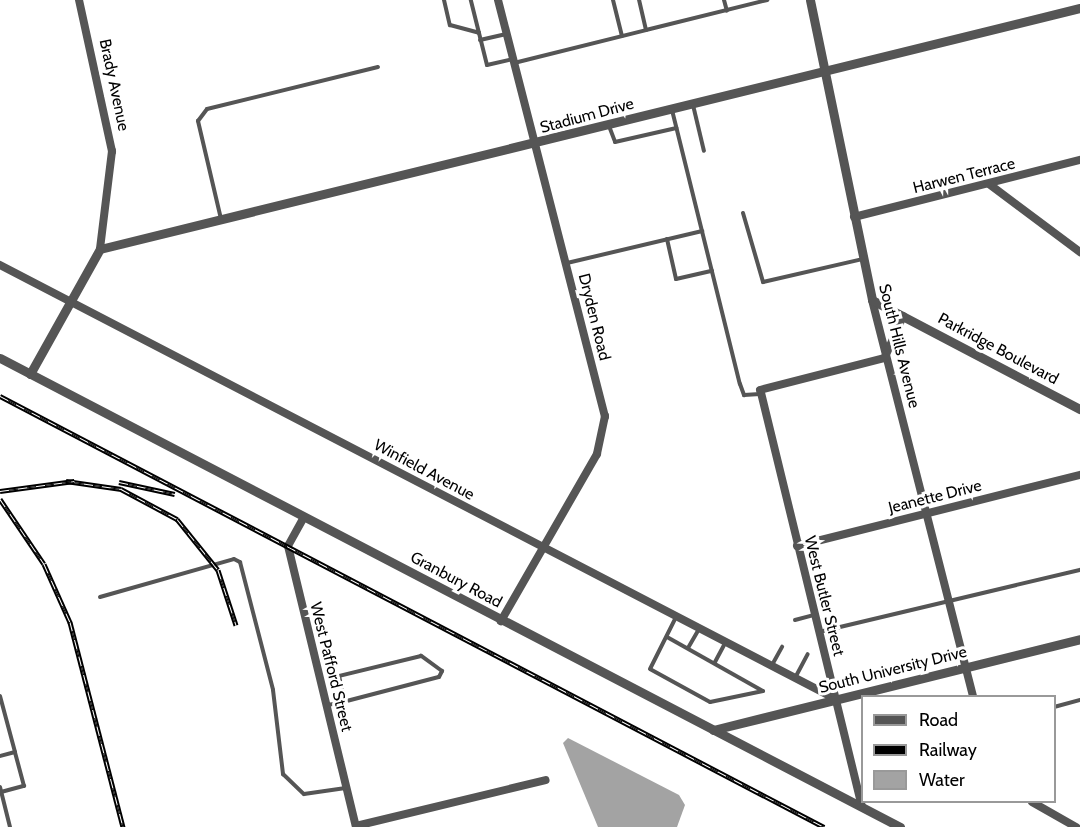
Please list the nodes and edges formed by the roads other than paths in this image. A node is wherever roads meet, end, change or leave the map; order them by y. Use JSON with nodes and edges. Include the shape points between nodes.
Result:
{"nodes":[{"id":1,"x":79,"y":0,"type":"edge"},
{"id":2,"x":444,"y":0,"type":"edge"},
{"id":3,"x":471,"y":0,"type":"edge"},
{"id":4,"x":498,"y":0,"type":"edge"},
{"id":5,"x":613,"y":0,"type":"edge"},
{"id":6,"x":639,"y":0,"type":"edge"},
{"id":7,"x":724,"y":0,"type":"edge"},
{"id":8,"x":767,"y":0,"type":"edge"},
{"id":9,"x":810,"y":0,"type":"edge"},
{"id":10,"x":1080,"y":8,"type":"edge"},
{"id":11,"x":727,"y":10,"type":"junction"},
{"id":12,"x":646,"y":30,"type":"junction"},
{"id":13,"x":479,"y":33,"type":"junction"},
{"id":14,"x":506,"y":33,"type":"junction"},
{"id":15,"x":621,"y":36,"type":"junction"},
{"id":16,"x":480,"y":40,"type":"junction"},
{"id":17,"x":513,"y":61,"type":"junction"},
{"id":18,"x":378,"y":67,"type":"dead end"},
{"id":19,"x":823,"y":70,"type":"junction"},
{"id":20,"x":693,"y":104,"type":"junction"},
{"id":21,"x":672,"y":109,"type":"junction"},
{"id":22,"x":609,"y":126,"type":"junction"},
{"id":23,"x":676,"y":128,"type":"junction"},
{"id":24,"x":534,"y":145,"type":"junction"},
{"id":25,"x":704,"y":151,"type":"dead end"},
{"id":26,"x":1080,"y":160,"type":"edge"},
{"id":27,"x":989,"y":184,"type":"junction"},
{"id":28,"x":743,"y":213,"type":"dead end"},
{"id":29,"x":854,"y":217,"type":"junction"},
{"id":30,"x":221,"y":220,"type":"junction"},
{"id":31,"x":702,"y":231,"type":"junction"},
{"id":32,"x":667,"y":239,"type":"junction"},
{"id":33,"x":100,"y":249,"type":"junction"},
{"id":34,"x":1080,"y":252,"type":"edge"},
{"id":35,"x":863,"y":259,"type":"junction"},
{"id":36,"x":566,"y":263,"type":"junction"},
{"id":37,"x":0,"y":265,"type":"edge"},
{"id":38,"x":712,"y":271,"type":"junction"},
{"id":39,"x":872,"y":300,"type":"junction"},
{"id":40,"x":70,"y":301,"type":"junction"},
{"id":41,"x":903,"y":316,"type":"junction"},
{"id":42,"x":0,"y":358,"type":"edge"},
{"id":43,"x":885,"y":358,"type":"junction"},
{"id":44,"x":30,"y":374,"type":"junction"},
{"id":45,"x":760,"y":392,"type":"junction"},
{"id":46,"x":1080,"y":409,"type":"edge"},
{"id":47,"x":1080,"y":474,"type":"edge"},
{"id":48,"x":927,"y":513,"type":"junction"},
{"id":49,"x":304,"y":517,"type":"junction"},
{"id":50,"x":797,"y":546,"type":"junction"},
{"id":51,"x":547,"y":549,"type":"junction"},
{"id":52,"x":1080,"y":570,"type":"edge"},
{"id":53,"x":99,"y":597,"type":"dead end"},
{"id":54,"x":950,"y":603,"type":"junction"},
{"id":55,"x":814,"y":615,"type":"junction"},
{"id":56,"x":676,"y":617,"type":"junction"},
{"id":57,"x":795,"y":620,"type":"dead end"},
{"id":58,"x":501,"y":621,"type":"junction"},
{"id":59,"x":699,"y":628,"type":"junction"},
{"id":60,"x":819,"y":632,"type":"junction"},
{"id":61,"x":667,"y":637,"type":"junction"},
{"id":62,"x":1080,"y":639,"type":"edge"},
{"id":63,"x":725,"y":642,"type":"junction"},
{"id":64,"x":782,"y":647,"type":"dead end"},
{"id":65,"x":688,"y":648,"type":"junction"},
{"id":66,"x":808,"y":654,"type":"dead end"},
{"id":67,"x":715,"y":662,"type":"junction"},
{"id":68,"x":771,"y":666,"type":"junction"},
{"id":69,"x":966,"y":667,"type":"junction"},
{"id":70,"x":795,"y":678,"type":"junction"},
{"id":71,"x":973,"y":695,"type":"edge"},
{"id":72,"x":0,"y":696,"type":"edge"},
{"id":73,"x":836,"y":699,"type":"junction"},
{"id":74,"x":1080,"y":700,"type":"edge"},
{"id":75,"x":345,"y":701,"type":"junction"},
{"id":76,"x":327,"y":705,"type":"junction"},
{"id":77,"x":1056,"y":706,"type":"edge"},
{"id":78,"x":713,"y":730,"type":"junction"},
{"id":79,"x":15,"y":752,"type":"junction"},
{"id":80,"x":0,"y":756,"type":"edge"},
{"id":81,"x":546,"y":780,"type":"dead end"},
{"id":82,"x":347,"y":788,"type":"junction"},
{"id":83,"x":1,"y":789,"type":"edge"},
{"id":84,"x":861,"y":803,"type":"edge"},
{"id":85,"x":861,"y":803,"type":"edge"},
{"id":86,"x":1035,"y":803,"type":"edge"},
{"id":87,"x":862,"y":807,"type":"junction"},
{"id":88,"x":10,"y":827,"type":"edge"},
{"id":89,"x":356,"y":827,"type":"edge"},
{"id":90,"x":900,"y":827,"type":"edge"},
{"id":91,"x":1076,"y":827,"type":"edge"}],
"edges":[{"from":1,"to":33,"type":"street","name":"Brady Avenue","via":[[112,151]]},
{"from":2,"to":13,"type":"lane","via":[[450,25]]},
{"from":3,"to":13,"type":"lane"},
{"from":4,"to":14,"type":"street","name":"Dryden Road"},
{"from":5,"to":15,"type":"lane"},
{"from":6,"to":12,"type":"lane"},
{"from":7,"to":11,"type":"lane"},
{"from":8,"to":11,"type":"lane"},
{"from":9,"to":19,"type":"street","name":"South Hills Avenue"},
{"from":10,"to":19,"type":"street","name":"Stadium Drive"},
{"from":11,"to":12,"type":"lane"},
{"from":12,"to":15,"type":"lane"},
{"from":13,"to":16,"type":"lane"},
{"from":14,"to":16,"type":"lane"},
{"from":14,"to":17,"type":"street","name":"Dryden Road"},
{"from":15,"to":17,"type":"lane"},
{"from":16,"to":17,"type":"lane","via":[[487,66]]},
{"from":17,"to":24,"type":"street","name":"Dryden Road"},
{"from":18,"to":30,"type":"lane","via":[[207,109],[198,121]]},
{"from":19,"to":20,"type":"street","name":"Stadium Drive"},
{"from":19,"to":29,"type":"street","name":"South Hills Avenue"},
{"from":20,"to":21,"type":"street","name":"Stadium Drive"},
{"from":20,"to":25,"type":"lane"},
{"from":21,"to":22,"type":"street","name":"Stadium Drive"},
{"from":21,"to":23,"type":"lane"},
{"from":22,"to":23,"type":"lane","via":[[615,142]]},
{"from":22,"to":24,"type":"street","name":"Stadium Drive"},
{"from":23,"to":31,"type":"lane"},
{"from":24,"to":30,"type":"street","name":"Stadium Drive"},
{"from":24,"to":36,"type":"street","name":"Dryden Road"},
{"from":26,"to":27,"type":"street","name":"Harwen Terrace"},
{"from":27,"to":29,"type":"street","name":"Harwen Terrace"},
{"from":27,"to":34,"type":"street"},
{"from":28,"to":35,"type":"lane","via":[[763,282]]},
{"from":29,"to":35,"type":"street","name":"South Hills Avenue"},
{"from":30,"to":33,"type":"street","name":"Stadium Drive"},
{"from":31,"to":32,"type":"lane"},
{"from":31,"to":38,"type":"lane"},
{"from":32,"to":36,"type":"lane"},
{"from":32,"to":38,"type":"lane","via":[[676,279]]},
{"from":33,"to":40,"type":"street","name":"Brady Avenue"},
{"from":35,"to":39,"type":"street","name":"South Hills Avenue"},
{"from":36,"to":51,"type":"street","name":"Dryden Road","via":[[605,423],[597,454]]},
{"from":37,"to":40,"type":"street","name":"Winfield Avenue"},
{"from":38,"to":45,"type":"lane","via":[[744,395]]},
{"from":39,"to":41,"type":"street","name":"Parkridge Boulevard"},
{"from":39,"to":43,"type":"street","name":"South Hills Avenue"},
{"from":40,"to":44,"type":"street","name":"Brady Avenue"},
{"from":40,"to":51,"type":"street","name":"Winfield Avenue"},
{"from":41,"to":43,"type":"street"},
{"from":41,"to":46,"type":"street","name":"Parkridge Boulevard"},
{"from":42,"to":44,"type":"street","name":"Granbury Road"},
{"from":43,"to":45,"type":"street"},
{"from":43,"to":48,"type":"street","name":"South Hills Avenue"},
{"from":44,"to":49,"type":"street","name":"Granbury Road"},
{"from":45,"to":50,"type":"street","name":"West Butler Street"},
{"from":47,"to":48,"type":"street","name":"Jeanette Drive"},
{"from":48,"to":50,"type":"street","name":"Jeanette Drive"},
{"from":48,"to":54,"type":"street","name":"South Hills Avenue"},
{"from":49,"to":58,"type":"street","name":"Granbury Road"},
{"from":49,"to":76,"type":"street","name":"West Pafford Street","via":[[288,546]]},
{"from":50,"to":55,"type":"street","name":"West Butler Street"},
{"from":51,"to":56,"type":"street","name":"Winfield Avenue"},
{"from":51,"to":58,"type":"street","name":"Dryden Road"},
{"from":52,"to":54,"type":"lane"},
{"from":53,"to":82,"type":"lane","via":[[234,559],[240,562],[273,690],[283,774],[304,794]]},
{"from":54,"to":60,"type":"lane"},
{"from":54,"to":69,"type":"street","name":"South Hills Avenue"},
{"from":55,"to":57,"type":"lane"},
{"from":55,"to":60,"type":"street","name":"West Butler Street"},
{"from":56,"to":59,"type":"street","name":"Winfield Avenue"},
{"from":56,"to":61,"type":"lane"},
{"from":58,"to":78,"type":"street","name":"Granbury Road"},
{"from":59,"to":63,"type":"street","name":"Winfield Avenue"},
{"from":59,"to":65,"type":"lane"},
{"from":60,"to":73,"type":"street","name":"West Butler Street"},
{"from":61,"to":65,"type":"lane"},
{"from":61,"to":67,"type":"lane","via":[[650,669],[710,702],[763,691]]},
{"from":62,"to":69,"type":"street","name":"South University Drive"},
{"from":63,"to":67,"type":"lane"},
{"from":63,"to":68,"type":"street","name":"Winfield Avenue"},
{"from":64,"to":68,"type":"lane"},
{"from":65,"to":67,"type":"lane"},
{"from":66,"to":70,"type":"lane"},
{"from":68,"to":70,"type":"street","name":"Winfield Avenue"},
{"from":69,"to":71,"type":"street","name":"South Hills Avenue"},
{"from":69,"to":73,"type":"street","name":"South University Drive"},
{"from":70,"to":73,"type":"street","name":"Winfield Avenue"},
{"from":72,"to":79,"type":"lane"},
{"from":73,"to":78,"type":"street","name":"South University Drive"},
{"from":73,"to":85,"type":"street","name":"West Butler Street"},
{"from":74,"to":77,"type":"lane"},
{"from":75,"to":75,"type":"lane","via":[[439,677],[442,671],[421,656],[339,676]]},
{"from":75,"to":76,"type":"lane"},
{"from":76,"to":82,"type":"street","name":"West Pafford Street"},
{"from":78,"to":87,"type":"street","name":"Granbury Road"},
{"from":79,"to":80,"type":"lane"},
{"from":79,"to":83,"type":"lane","via":[[24,786]]},
{"from":81,"to":89,"type":"street"},
{"from":82,"to":89,"type":"street","name":"West Pafford Street"},
{"from":83,"to":88,"type":"lane"},
{"from":84,"to":87,"type":"street","name":"West Butler Street"},
{"from":86,"to":91,"type":"street"},
{"from":87,"to":90,"type":"street","name":"Granbury Road"}]}
